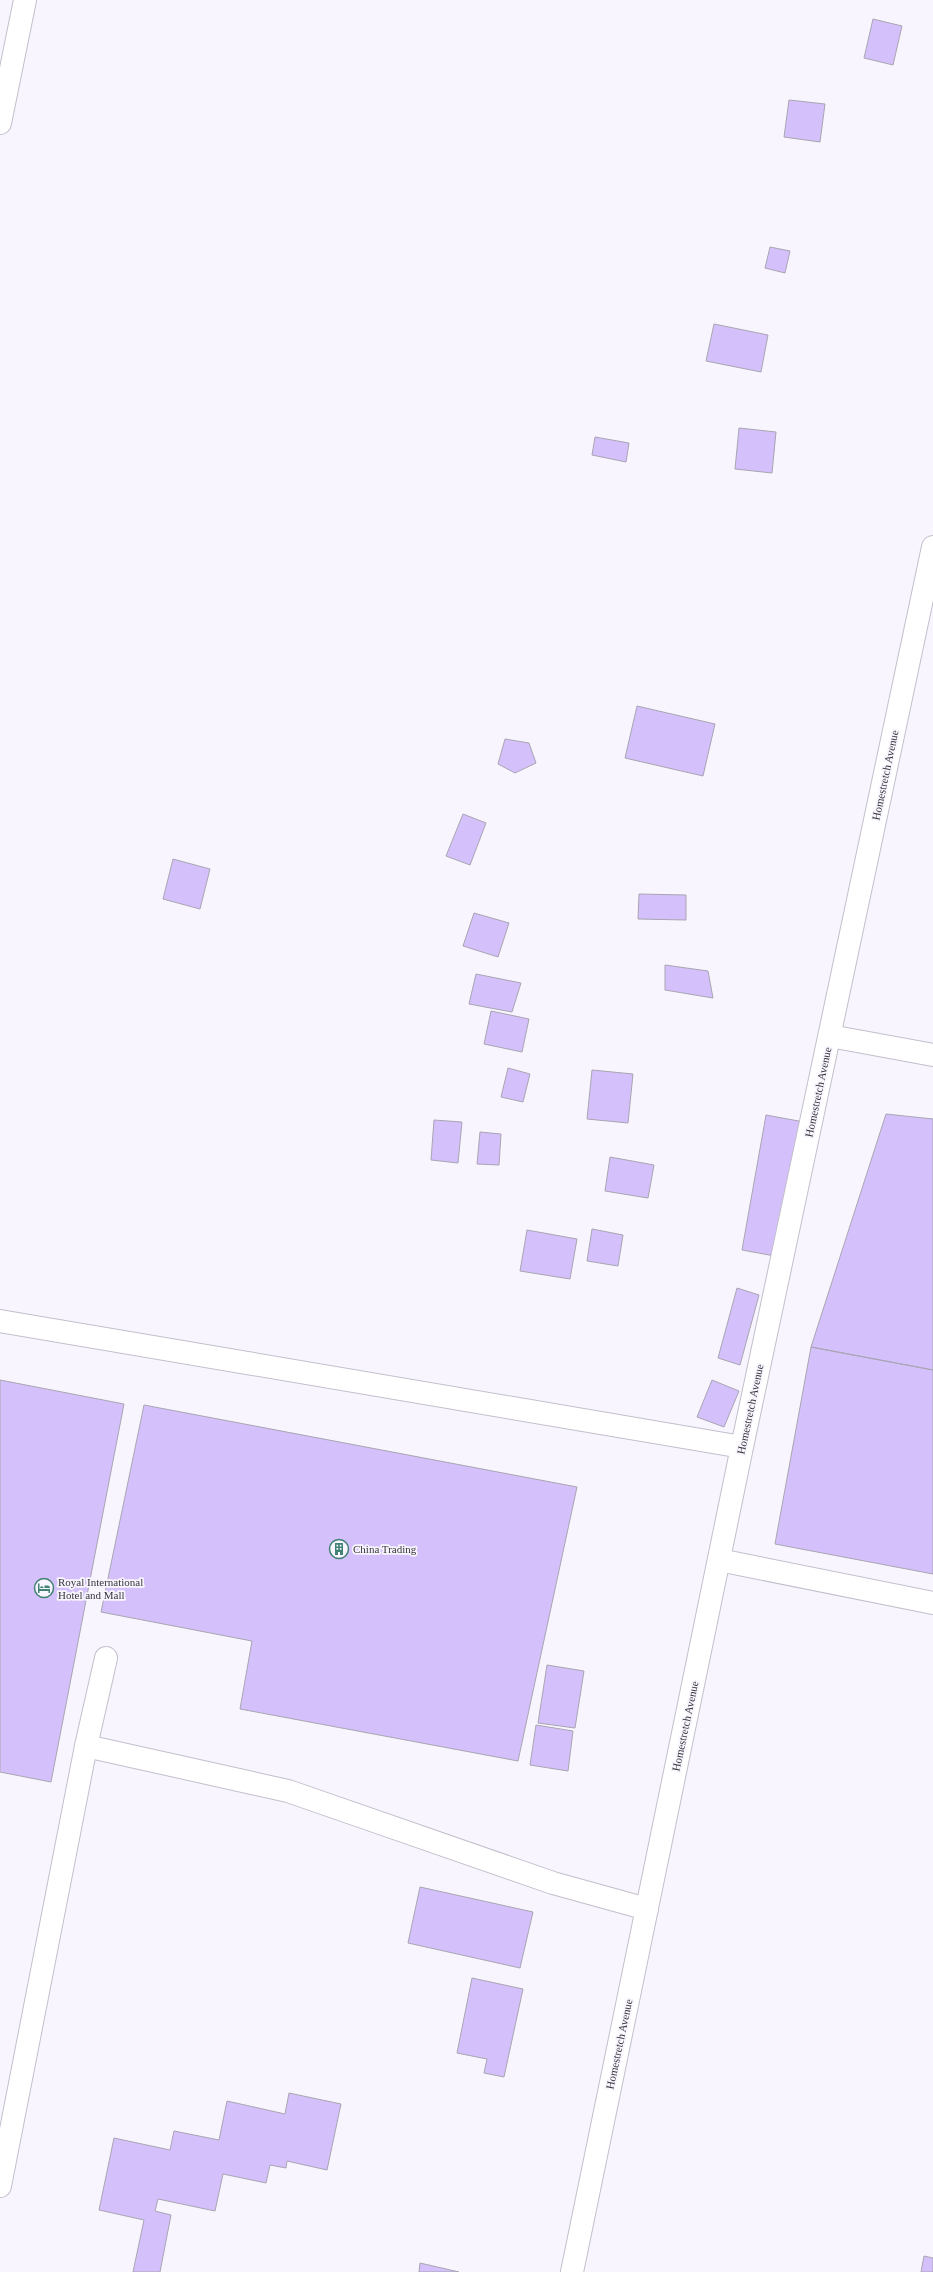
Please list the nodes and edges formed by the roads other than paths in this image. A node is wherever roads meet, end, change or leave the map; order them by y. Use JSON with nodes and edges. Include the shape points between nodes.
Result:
{"nodes":[{"id":1,"x":25,"y":0,"type":"edge"},
{"id":2,"x":0,"y":124,"type":"edge"},
{"id":3,"x":933,"y":547,"type":"edge"},
{"id":4,"x":830,"y":1036,"type":"junction"},
{"id":5,"x":933,"y":1055,"type":"edge"},
{"id":6,"x":0,"y":1321,"type":"edge"},
{"id":7,"x":742,"y":1447,"type":"junction"},
{"id":8,"x":719,"y":1560,"type":"junction"},
{"id":9,"x":933,"y":1603,"type":"edge"},
{"id":10,"x":106,"y":1658,"type":"dead end"},
{"id":11,"x":86,"y":1746,"type":"junction"},
{"id":12,"x":647,"y":1909,"type":"junction"},
{"id":13,"x":0,"y":2186,"type":"edge"},
{"id":14,"x":572,"y":2272,"type":"edge"}],
"edges":[{"from":1,"to":2,"type":"street"},
{"from":3,"to":4,"type":"street","name":"Homestretch Avenue"},
{"from":4,"to":5,"type":"street"},
{"from":4,"to":7,"type":"street","name":"Homestretch Avenue"},
{"from":6,"to":7,"type":"street"},
{"from":7,"to":8,"type":"street","name":"Homestretch Avenue"},
{"from":8,"to":9,"type":"street"},
{"from":8,"to":12,"type":"street","name":"Homestretch Avenue"},
{"from":10,"to":11,"type":"street"},
{"from":11,"to":12,"type":"street","via":[[288,1791],[553,1883]]},
{"from":11,"to":13,"type":"street"},
{"from":12,"to":14,"type":"street","name":"Homestretch Avenue"}]}
